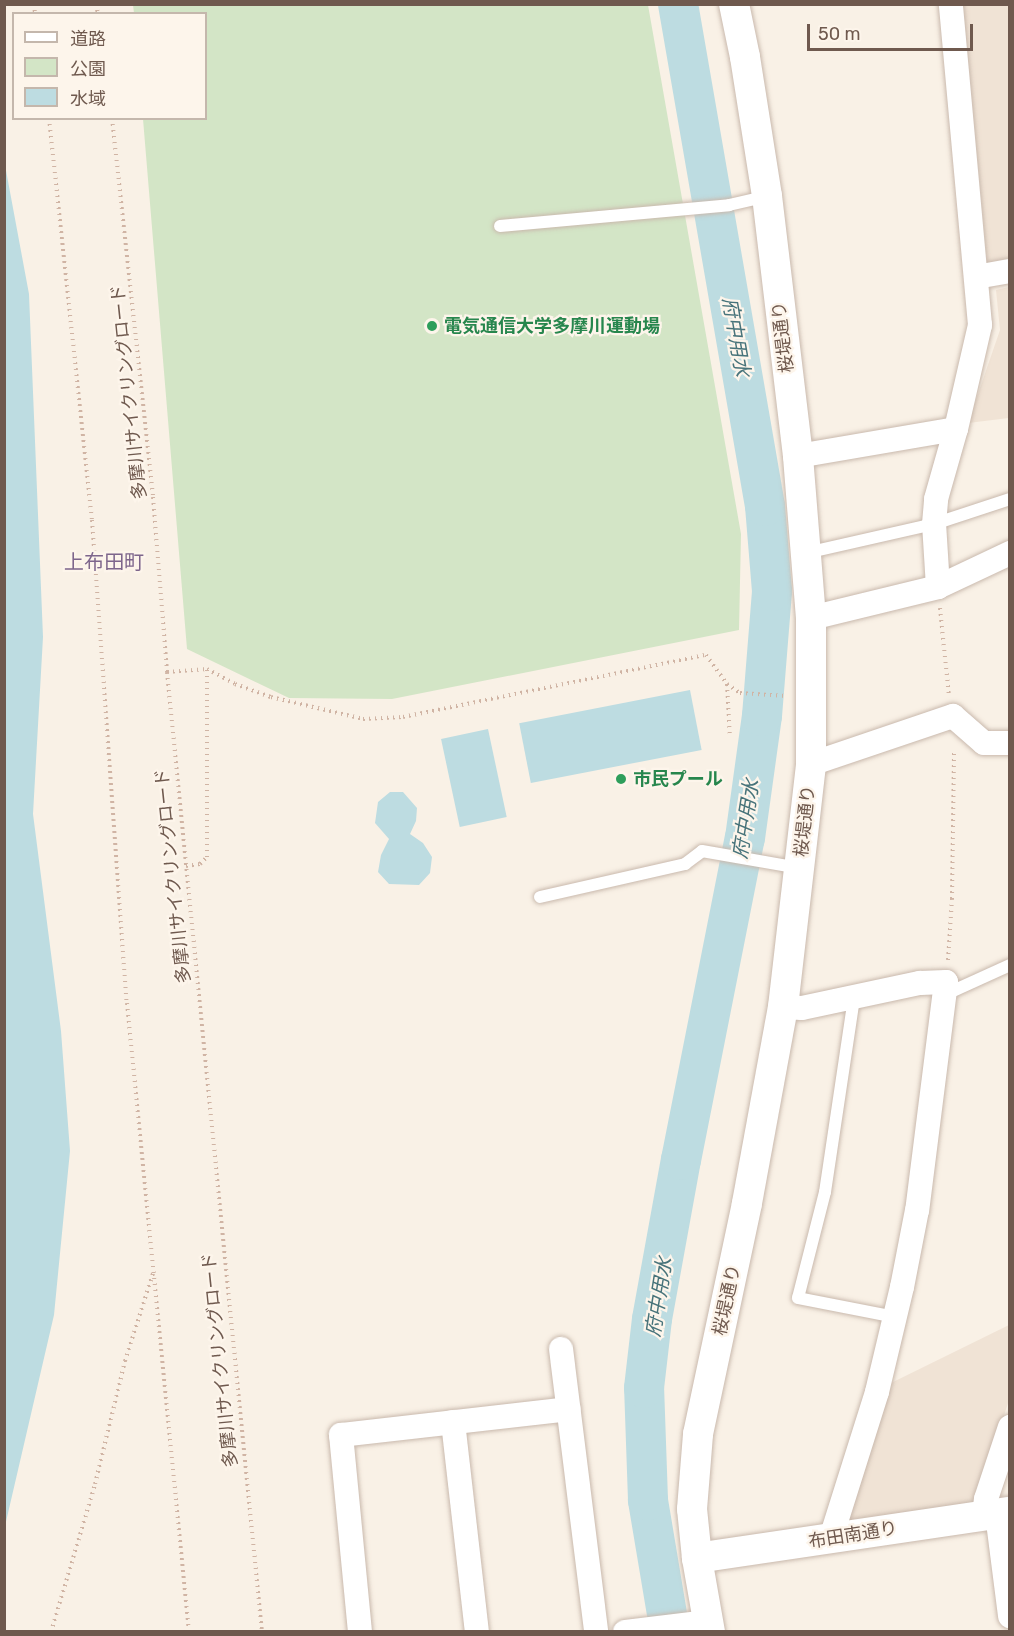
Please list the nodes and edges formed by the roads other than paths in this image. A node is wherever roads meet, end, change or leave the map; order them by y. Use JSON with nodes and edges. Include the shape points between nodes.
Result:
{"nodes":[{"id":1,"x":734,"y":4,"type":"edge"},
{"id":2,"x":951,"y":4,"type":"edge"},
{"id":3,"x":767,"y":196,"type":"junction"},
{"id":4,"x":500,"y":226,"type":"dead end"},
{"id":5,"x":1010,"y":271,"type":"edge"},
{"id":6,"x":976,"y":277,"type":"junction"},
{"id":7,"x":956,"y":429,"type":"junction"},
{"id":8,"x":798,"y":456,"type":"junction"},
{"id":9,"x":1010,"y":499,"type":"edge"},
{"id":10,"x":934,"y":524,"type":"junction"},
{"id":11,"x":806,"y":553,"type":"junction"},
{"id":12,"x":1010,"y":553,"type":"edge"},
{"id":13,"x":938,"y":587,"type":"junction"},
{"id":14,"x":811,"y":618,"type":"junction"},
{"id":15,"x":1010,"y":743,"type":"edge"},
{"id":16,"x":811,"y":764,"type":"junction"},
{"id":17,"x":800,"y":868,"type":"junction"},
{"id":18,"x":540,"y":897,"type":"dead end"},
{"id":19,"x":1010,"y":965,"type":"edge"},
{"id":20,"x":945,"y":988,"type":"junction"},
{"id":21,"x":854,"y":998,"type":"junction"},
{"id":22,"x":783,"y":1007,"type":"junction"},
{"id":23,"x":895,"y":1317,"type":"junction"},
{"id":24,"x":561,"y":1349,"type":"dead end"},
{"id":25,"x":568,"y":1409,"type":"junction"},
{"id":26,"x":453,"y":1422,"type":"junction"},
{"id":27,"x":1009,"y":1429,"type":"edge"},
{"id":28,"x":997,"y":1513,"type":"edge"},
{"id":29,"x":831,"y":1538,"type":"junction"},
{"id":30,"x":697,"y":1558,"type":"junction"},
{"id":31,"x":1010,"y":1616,"type":"edge"},
{"id":32,"x":703,"y":1625,"type":"edge"},
{"id":33,"x":360,"y":1632,"type":"edge"},
{"id":34,"x":477,"y":1632,"type":"edge"},
{"id":35,"x":596,"y":1632,"type":"edge"},
{"id":36,"x":625,"y":1632,"type":"edge"}],
"edges":[{"from":1,"to":3,"type":"street","name":"桜堤通り"},
{"from":2,"to":6,"type":"street"},
{"from":3,"to":4,"type":"lane","via":[[729,205]]},
{"from":3,"to":8,"type":"street","name":"桜堤通り"},
{"from":5,"to":6,"type":"street"},
{"from":6,"to":7,"type":"street","via":[[980,325]]},
{"from":7,"to":8,"type":"street"},
{"from":7,"to":10,"type":"street","via":[[936,498]]},
{"from":8,"to":11,"type":"street","name":"桜堤通り"},
{"from":9,"to":10,"type":"lane"},
{"from":10,"to":11,"type":"lane"},
{"from":10,"to":13,"type":"street"},
{"from":11,"to":14,"type":"street","name":"桜堤通り"},
{"from":12,"to":13,"type":"street"},
{"from":13,"to":14,"type":"street"},
{"from":14,"to":16,"type":"street","name":"桜堤通り"},
{"from":15,"to":16,"type":"street","via":[[984,743],[953,716]]},
{"from":16,"to":17,"type":"street","name":"桜堤通り"},
{"from":17,"to":18,"type":"lane","via":[[702,851],[685,864]]},
{"from":17,"to":22,"type":"street","name":"桜堤通り"},
{"from":19,"to":20,"type":"lane"},
{"from":20,"to":21,"type":"street","via":[[920,983]]},
{"from":20,"to":23,"type":"street","via":[[916,1210]]},
{"from":21,"to":22,"type":"street","via":[[802,1008]]},
{"from":21,"to":23,"type":"lane","via":[[825,1192],[798,1298]]},
{"from":22,"to":30,"type":"street","name":"桜堤通り","via":[[698,1434],[692,1509]]},
{"from":23,"to":29,"type":"street","via":[[877,1392]]},
{"from":24,"to":25,"type":"street"},
{"from":25,"to":26,"type":"street"},
{"from":25,"to":35,"type":"street"},
{"from":26,"to":33,"type":"street","via":[[341,1435]]},
{"from":26,"to":34,"type":"street"},
{"from":27,"to":28,"type":"street","via":[[986,1499]]},
{"from":28,"to":29,"type":"street","name":"布田南通り"},
{"from":28,"to":31,"type":"street"},
{"from":29,"to":30,"type":"street","name":"布田南通り"},
{"from":30,"to":32,"type":"street","name":"桜堤通り"},
{"from":32,"to":36,"type":"street"}]}
